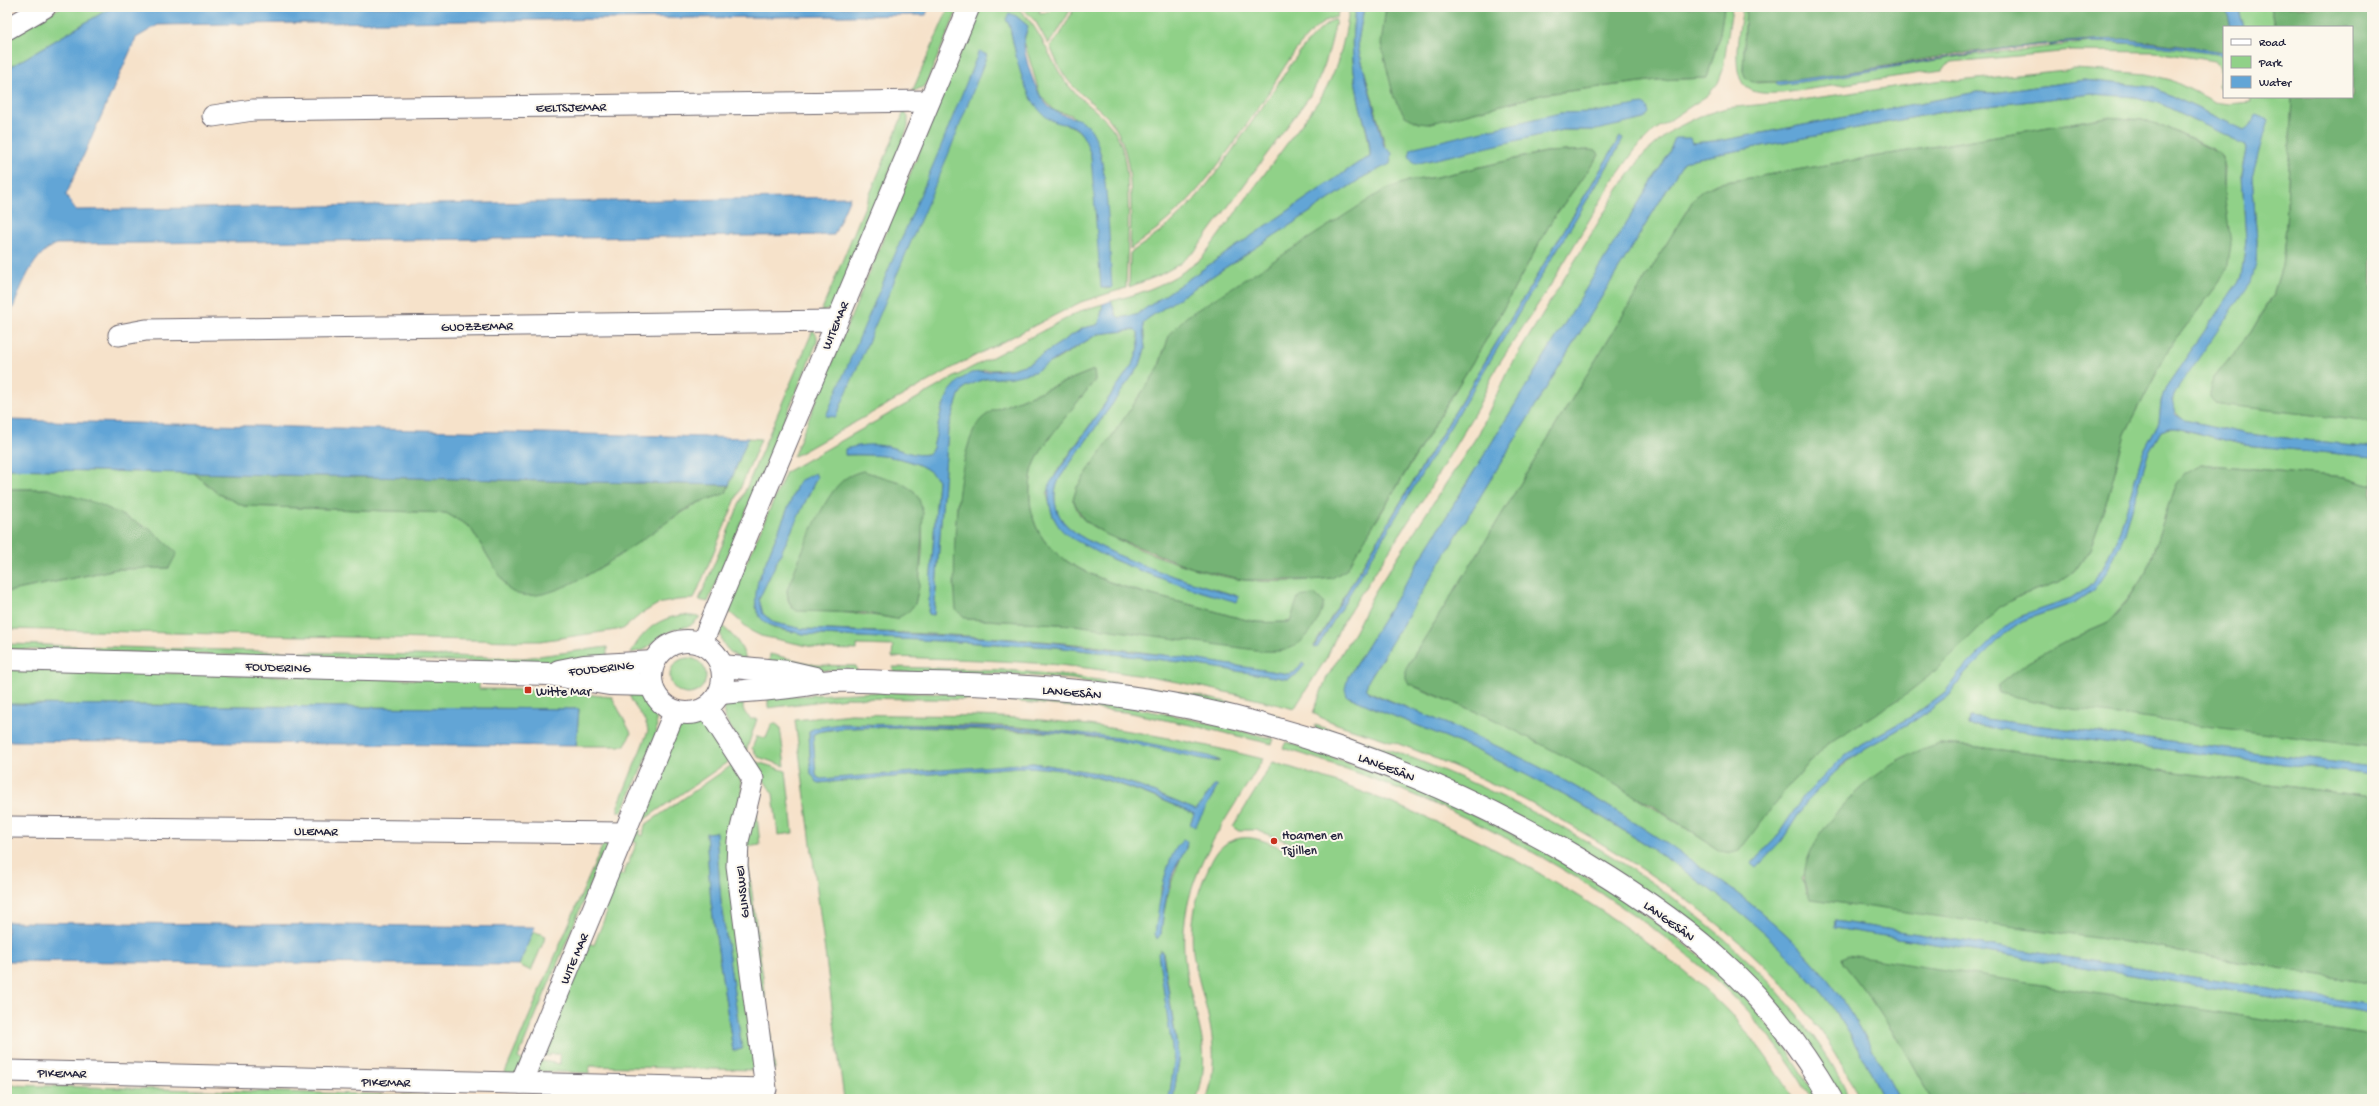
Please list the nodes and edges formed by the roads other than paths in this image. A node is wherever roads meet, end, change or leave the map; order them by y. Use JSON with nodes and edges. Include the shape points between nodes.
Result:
{"nodes":[{"id":1,"x":45,"y":7,"type":"edge"},
{"id":2,"x":969,"y":7,"type":"edge"},
{"id":3,"x":7,"y":29,"type":"edge"},
{"id":4,"x":929,"y":101,"type":"junction"},
{"id":5,"x":214,"y":116,"type":"dead end"},
{"id":6,"x":835,"y":321,"type":"junction"},
{"id":7,"x":119,"y":335,"type":"dead end"},
{"id":8,"x":702,"y":643,"type":"junction"},
{"id":9,"x":7,"y":659,"type":"edge"},
{"id":10,"x":654,"y":662,"type":"junction"},
{"id":11,"x":722,"y":666,"type":"junction"},
{"id":12,"x":548,"y":674,"type":"junction"},
{"id":13,"x":830,"y":681,"type":"junction"},
{"id":14,"x":652,"y":685,"type":"junction"},
{"id":15,"x":714,"y":701,"type":"junction"},
{"id":16,"x":675,"y":711,"type":"junction"},
{"id":17,"x":7,"y":827,"type":"edge"},
{"id":18,"x":624,"y":833,"type":"junction"},
{"id":19,"x":7,"y":1071,"type":"edge"},
{"id":20,"x":521,"y":1083,"type":"junction"},
{"id":21,"x":766,"y":1089,"type":"joint"},
{"id":22,"x":1831,"y":1099,"type":"edge"}],
"edges":[{"from":1,"to":3,"type":"street"},
{"from":2,"to":4,"type":"street","name":"WITEMAR"},
{"from":4,"to":5,"type":"street","name":"EELTSJEMAR","via":[[261,110]]},
{"from":4,"to":6,"type":"street","name":"WITEMAR"},
{"from":6,"to":7,"type":"street","name":"GUOZZEMAR","via":[[146,330]]},
{"from":6,"to":8,"type":"street","name":"WITEMAR"},
{"from":8,"to":10,"type":"street","via":[[674,643],[660,653]]},
{"from":8,"to":11,"type":"street","via":[[718,657]]},
{"from":9,"to":12,"type":"street","name":"FOUDERING"},
{"from":10,"to":12,"type":"street","name":"FOUDERING","via":[[584,666]]},
{"from":10,"to":14,"type":"street","via":[[650,678]]},
{"from":11,"to":13,"type":"street","name":"LANGESÂN","via":[[789,672]]},
{"from":11,"to":15,"type":"street","via":[[724,680]]},
{"from":12,"to":14,"type":"street","name":"FOUDERING","via":[[616,685]]},
{"from":13,"to":15,"type":"street","name":"LANGESÂN"},
{"from":13,"to":22,"type":"street","name":"LANGESÂN","via":[[988,684],[1060,689],[1156,702],[1256,723],[1314,740],[1358,754],[1440,787],[1533,833],[1595,868],[1702,943],[1744,981],[1777,1018],[1798,1044]]},
{"from":14,"to":16,"type":"street","via":[[660,701]]},
{"from":15,"to":16,"type":"street","via":[[697,713]]},
{"from":15,"to":21,"type":"street","name":"GLINSWEI","via":[[753,780],[738,841],[736,866]]},
{"from":16,"to":18,"type":"street","name":"WITE MAR"},
{"from":17,"to":18,"type":"street","name":"ULEMAR"},
{"from":18,"to":20,"type":"street","name":"WITE MAR"},
{"from":19,"to":20,"type":"street","name":"PIKEMAR"},
{"from":20,"to":21,"type":"street","name":"PIKEMAR"}]}
